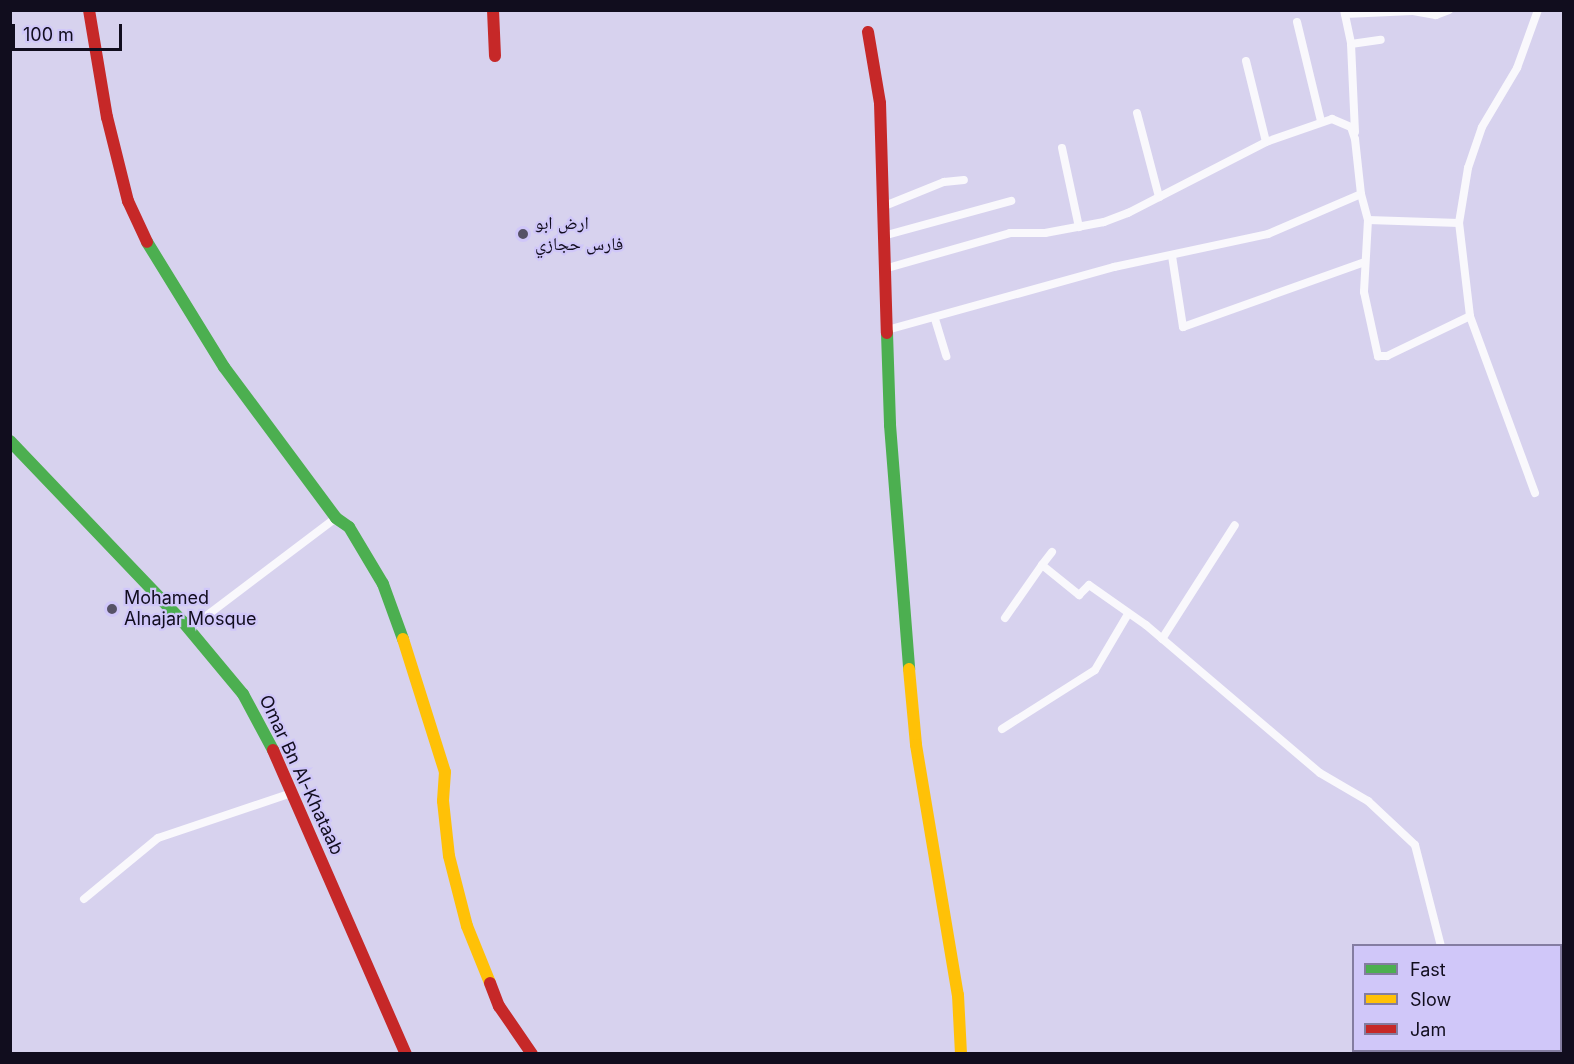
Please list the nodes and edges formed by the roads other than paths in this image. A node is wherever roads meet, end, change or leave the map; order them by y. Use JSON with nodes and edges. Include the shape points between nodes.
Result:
{"nodes":[{"id":1,"x":89,"y":10,"type":"edge"},
{"id":2,"x":493,"y":10,"type":"edge"},
{"id":3,"x":1449,"y":10,"type":"edge"},
{"id":4,"x":1538,"y":10,"type":"edge"},
{"id":5,"x":1345,"y":12,"type":"edge"},
{"id":6,"x":1297,"y":22,"type":"dead end"},
{"id":7,"x":868,"y":32,"type":"dead end"},
{"id":8,"x":1381,"y":40,"type":"dead end"},
{"id":9,"x":1351,"y":44,"type":"junction"},
{"id":10,"x":495,"y":56,"type":"dead end"},
{"id":11,"x":1246,"y":61,"type":"dead end"},
{"id":12,"x":1137,"y":113,"type":"dead end"},
{"id":13,"x":1321,"y":121,"type":"junction"},
{"id":14,"x":1355,"y":139,"type":"junction"},
{"id":15,"x":1266,"y":142,"type":"junction"},
{"id":16,"x":1062,"y":148,"type":"dead end"},
{"id":17,"x":964,"y":180,"type":"dead end"},
{"id":18,"x":1361,"y":194,"type":"junction"},
{"id":19,"x":1159,"y":197,"type":"junction"},
{"id":20,"x":1011,"y":201,"type":"dead end"},
{"id":21,"x":882,"y":207,"type":"junction"},
{"id":22,"x":1368,"y":220,"type":"junction"},
{"id":23,"x":1459,"y":223,"type":"junction"},
{"id":24,"x":1079,"y":227,"type":"junction"},
{"id":25,"x":883,"y":236,"type":"junction"},
{"id":26,"x":1172,"y":256,"type":"junction"},
{"id":27,"x":1365,"y":262,"type":"junction"},
{"id":28,"x":884,"y":269,"type":"junction"},
{"id":29,"x":1470,"y":316,"type":"junction"},
{"id":30,"x":935,"y":319,"type":"junction"},
{"id":31,"x":887,"y":330,"type":"junction"},
{"id":32,"x":946,"y":356,"type":"dead end"},
{"id":33,"x":10,"y":441,"type":"edge"},
{"id":34,"x":1535,"y":493,"type":"dead end"},
{"id":35,"x":336,"y":518,"type":"junction"},
{"id":36,"x":1235,"y":525,"type":"dead end"},
{"id":37,"x":1052,"y":552,"type":"dead end"},
{"id":38,"x":1042,"y":565,"type":"junction"},
{"id":39,"x":1128,"y":614,"type":"junction"},
{"id":40,"x":1005,"y":618,"type":"dead end"},
{"id":41,"x":189,"y":629,"type":"junction"},
{"id":42,"x":1162,"y":639,"type":"junction"},
{"id":43,"x":1002,"y":729,"type":"dead end"},
{"id":44,"x":292,"y":792,"type":"junction"},
{"id":45,"x":84,"y":899,"type":"dead end"},
{"id":46,"x":1441,"y":944,"type":"edge"},
{"id":47,"x":406,"y":1053,"type":"edge"},
{"id":48,"x":532,"y":1053,"type":"edge"},
{"id":49,"x":961,"y":1053,"type":"edge"}],
"edges":[{"from":1,"to":35,"type":"street","via":[[107,117],[128,201],[146,240],[177,297],[224,367]]},
{"from":2,"to":10,"type":"street"},
{"from":3,"to":5,"type":"street","via":[[1436,15],[1413,11]]},
{"from":4,"to":23,"type":"street","via":[[1517,68],[1482,127],[1468,168]]},
{"from":5,"to":9,"type":"street"},
{"from":6,"to":13,"type":"street"},
{"from":7,"to":21,"type":"street","via":[[880,103]]},
{"from":8,"to":9,"type":"street"},
{"from":9,"to":14,"type":"street"},
{"from":11,"to":15,"type":"street"},
{"from":12,"to":19,"type":"street"},
{"from":13,"to":14,"type":"street","via":[[1344,123]]},
{"from":13,"to":15,"type":"street"},
{"from":14,"to":18,"type":"street"},
{"from":15,"to":19,"type":"street"},
{"from":16,"to":24,"type":"street"},
{"from":17,"to":21,"type":"street","via":[[944,182]]},
{"from":18,"to":22,"type":"street"},
{"from":18,"to":26,"type":"street","via":[[1268,234]]},
{"from":19,"to":24,"type":"street","via":[[1128,213]]},
{"from":20,"to":25,"type":"street"},
{"from":21,"to":25,"type":"street"},
{"from":22,"to":23,"type":"street"},
{"from":22,"to":27,"type":"street"},
{"from":23,"to":29,"type":"street"},
{"from":24,"to":28,"type":"street","via":[[1010,233]]},
{"from":25,"to":28,"type":"street"},
{"from":26,"to":27,"type":"street","via":[[1183,327]]},
{"from":26,"to":30,"type":"street","via":[[1114,267]]},
{"from":27,"to":29,"type":"street","via":[[1364,292],[1378,356],[1387,356]]},
{"from":28,"to":31,"type":"street"},
{"from":29,"to":34,"type":"street"},
{"from":30,"to":31,"type":"street"},
{"from":30,"to":32,"type":"street"},
{"from":31,"to":49,"type":"street","via":[[890,425],[916,745],[958,995]]},
{"from":33,"to":41,"type":"street","name":"Omar Bn Al-Khataab"},
{"from":35,"to":41,"type":"street"},
{"from":35,"to":48,"type":"street","via":[[349,527],[383,584],[421,688],[445,772],[443,801],[449,856],[467,926],[499,1006]]},
{"from":36,"to":42,"type":"street"},
{"from":37,"to":38,"type":"street"},
{"from":38,"to":39,"type":"street","via":[[1079,595],[1089,585]]},
{"from":38,"to":40,"type":"street"},
{"from":39,"to":42,"type":"street"},
{"from":39,"to":43,"type":"street","via":[[1095,669]]},
{"from":41,"to":44,"type":"street","name":"Omar Bn Al-Khataab","via":[[243,694]]},
{"from":42,"to":46,"type":"street","via":[[1320,773],[1368,801],[1415,845]]},
{"from":44,"to":45,"type":"street","via":[[158,838]]},
{"from":44,"to":47,"type":"street","name":"Omar Bn Al-Khataab"}]}
